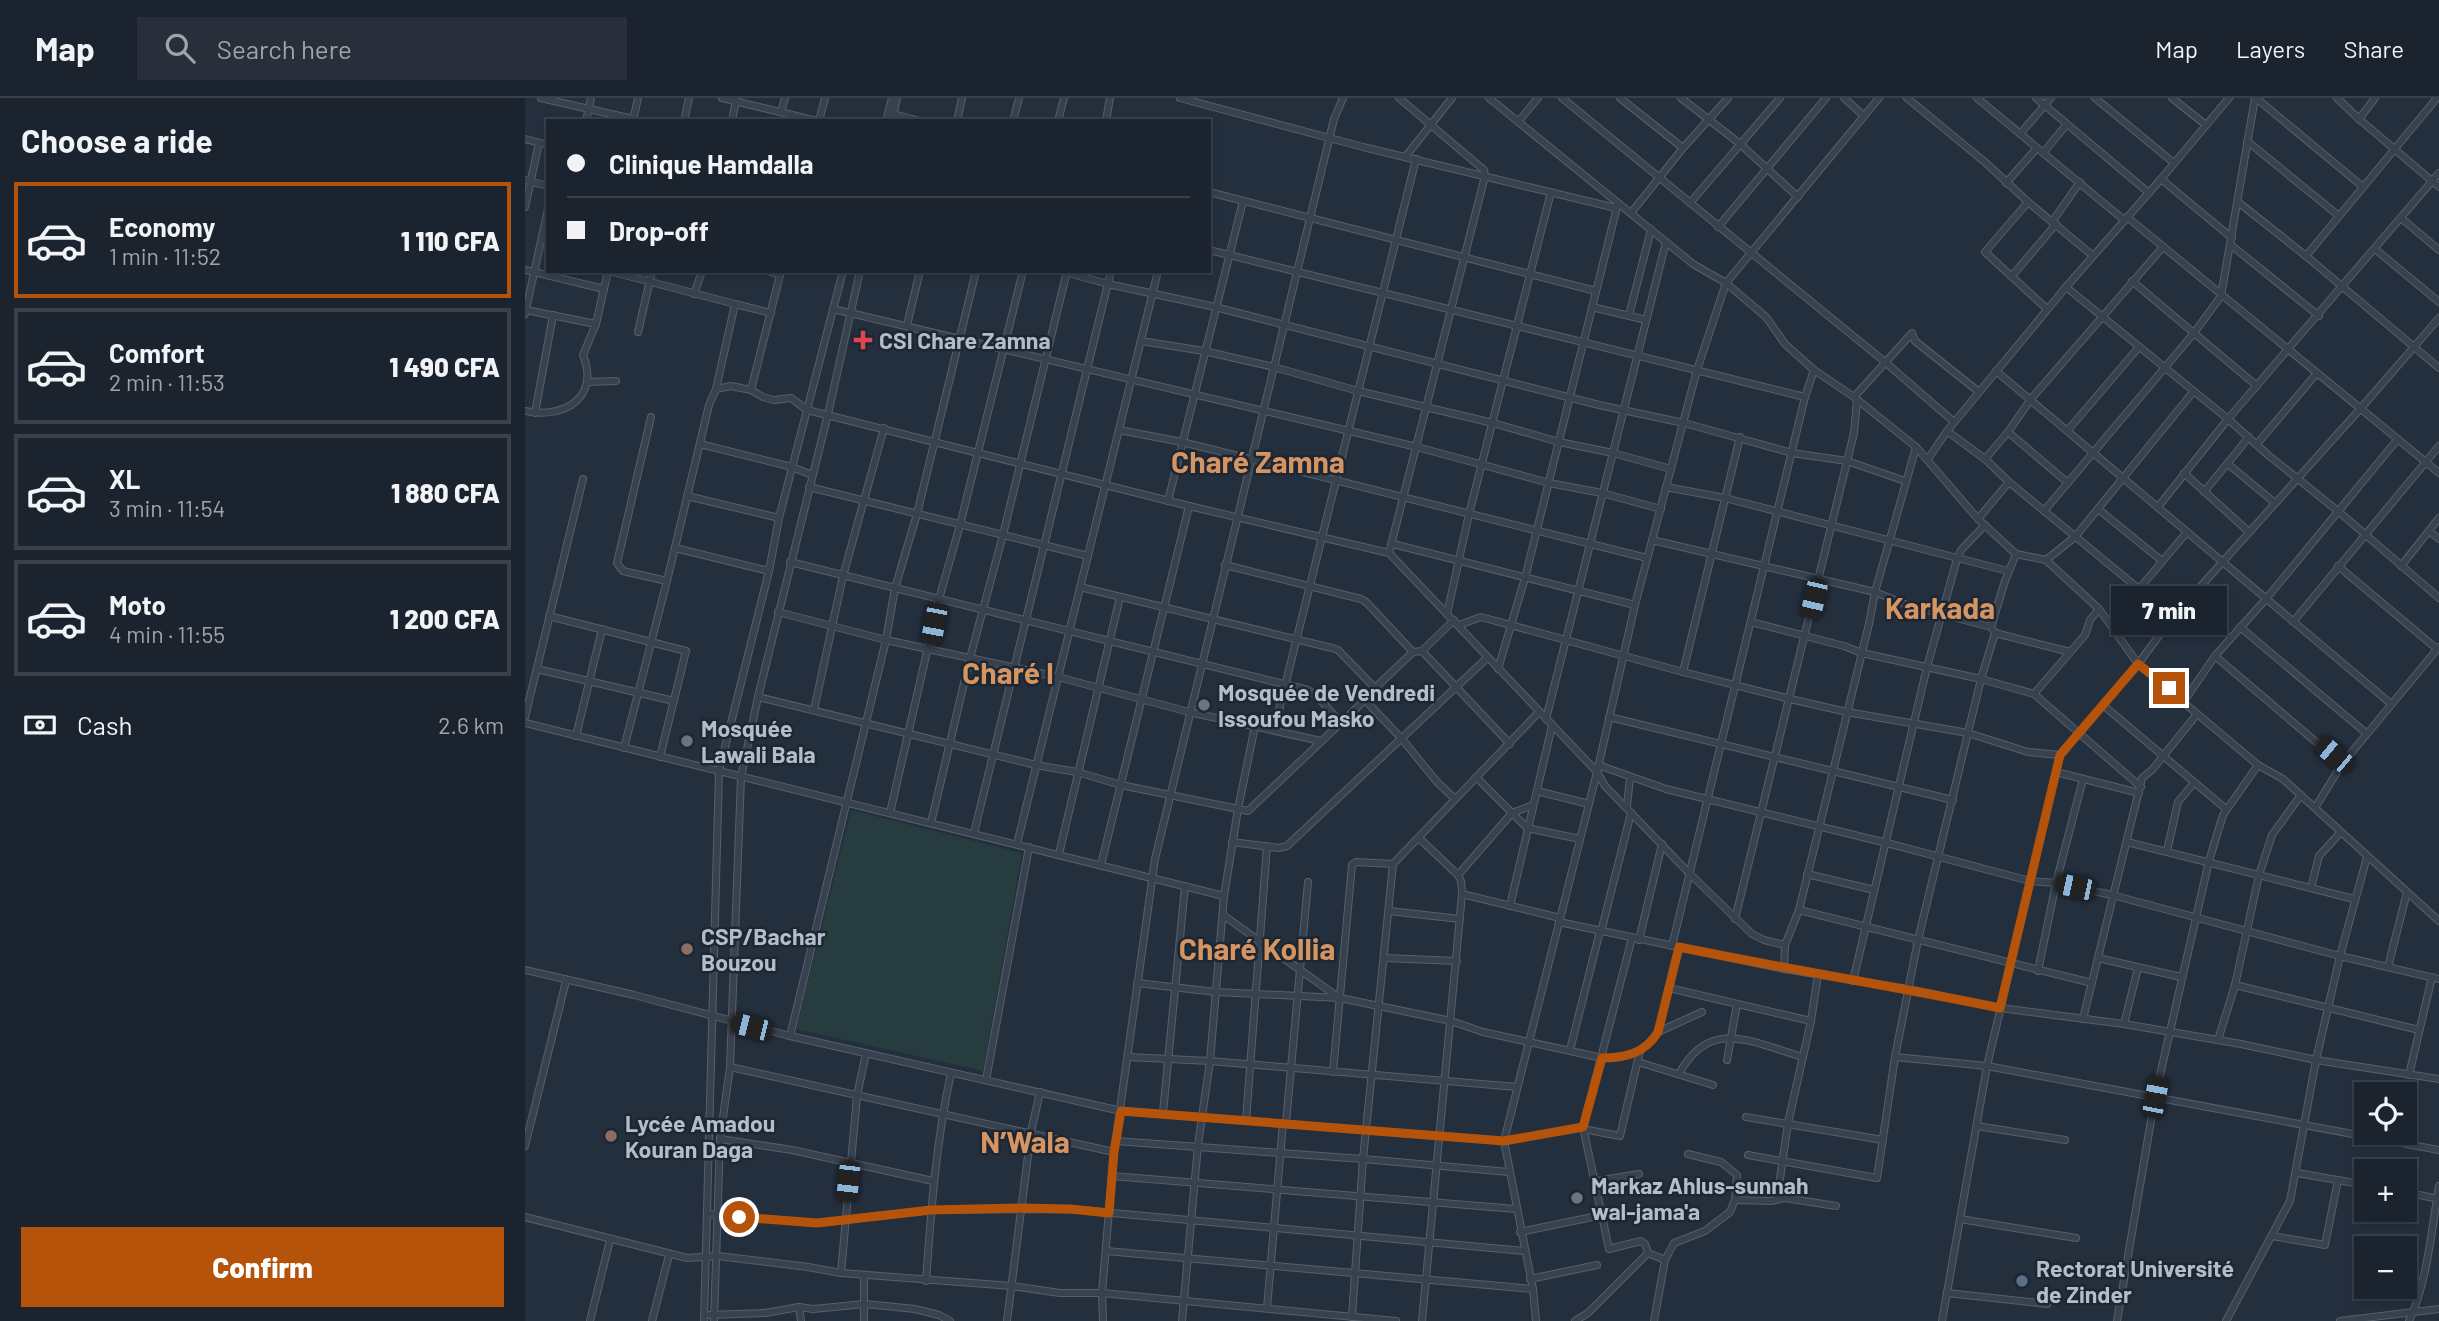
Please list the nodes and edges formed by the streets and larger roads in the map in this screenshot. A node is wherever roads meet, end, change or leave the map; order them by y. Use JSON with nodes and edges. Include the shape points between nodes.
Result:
{"nodes":[{"id":1,"x":542,"y":98,"type":"edge"},
{"id":2,"x":591,"y":98,"type":"edge"},
{"id":3,"x":639,"y":98,"type":"edge"},
{"id":4,"x":689,"y":98,"type":"edge"},
{"id":5,"x":722,"y":98,"type":"edge"},
{"id":6,"x":785,"y":98,"type":"edge"},
{"id":7,"x":825,"y":98,"type":"edge"},
{"id":8,"x":892,"y":98,"type":"edge"},
{"id":9,"x":897,"y":98,"type":"edge"},
{"id":10,"x":962,"y":98,"type":"edge"},
{"id":11,"x":1019,"y":98,"type":"edge"},
{"id":12,"x":1064,"y":98,"type":"edge"},
{"id":13,"x":1110,"y":98,"type":"edge"},
{"id":14,"x":1180,"y":98,"type":"edge"},
{"id":15,"x":1343,"y":98,"type":"edge"},
{"id":16,"x":1399,"y":98,"type":"edge"},
{"id":17,"x":1453,"y":98,"type":"edge"},
{"id":18,"x":1489,"y":98,"type":"edge"},
{"id":19,"x":1538,"y":98,"type":"edge"},
{"id":20,"x":1562,"y":98,"type":"edge"},
{"id":21,"x":1620,"y":98,"type":"edge"},
{"id":22,"x":1681,"y":98,"type":"edge"},
{"id":23,"x":1728,"y":98,"type":"edge"},
{"id":24,"x":1780,"y":98,"type":"edge"},
{"id":25,"x":1826,"y":98,"type":"edge"},
{"id":26,"x":1844,"y":98,"type":"edge"},
{"id":27,"x":1879,"y":98,"type":"edge"},
{"id":28,"x":1907,"y":98,"type":"edge"},
{"id":29,"x":1977,"y":98,"type":"edge"},
{"id":30,"x":2036,"y":98,"type":"edge"},
{"id":31,"x":2051,"y":98,"type":"edge"},
{"id":32,"x":2095,"y":98,"type":"edge"},
{"id":33,"x":2229,"y":98,"type":"edge"},
{"id":34,"x":2256,"y":98,"type":"edge"},
{"id":35,"x":2337,"y":98,"type":"edge"},
{"id":36,"x":2375,"y":98,"type":"edge"},
{"id":37,"x":2437,"y":98,"type":"edge"},
{"id":38,"x":2175,"y":99,"type":"edge"},
{"id":39,"x":736,"y":100,"type":"edge"},
{"id":40,"x":2045,"y":105,"type":"junction"},
{"id":41,"x":589,"y":110,"type":"junction"},
{"id":42,"x":781,"y":111,"type":"junction"},
{"id":43,"x":1863,"y":115,"type":"junction"},
{"id":44,"x":587,"y":119,"type":"edge"},
{"id":45,"x":629,"y":119,"type":"edge"},
{"id":46,"x":633,"y":119,"type":"edge"},
{"id":47,"x":684,"y":119,"type":"edge"},
{"id":48,"x":731,"y":119,"type":"edge"},
{"id":49,"x":811,"y":119,"type":"edge"},
{"id":50,"x":819,"y":119,"type":"edge"},
{"id":51,"x":890,"y":119,"type":"edge"},
{"id":52,"x":957,"y":119,"type":"edge"},
{"id":53,"x":1014,"y":119,"type":"edge"},
{"id":54,"x":1059,"y":119,"type":"edge"},
{"id":55,"x":1106,"y":119,"type":"edge"},
{"id":56,"x":2359,"y":119,"type":"junction"},
{"id":57,"x":1708,"y":120,"type":"junction"},
{"id":58,"x":1518,"y":122,"type":"junction"},
{"id":59,"x":1431,"y":124,"type":"junction"},
{"id":60,"x":2067,"y":124,"type":"junction"},
{"id":61,"x":2206,"y":125,"type":"junction"},
{"id":62,"x":2020,"y":134,"type":"junction"},
{"id":63,"x":1331,"y":138,"type":"junction"},
{"id":64,"x":525,"y":139,"type":"edge"},
{"id":65,"x":2247,"y":141,"type":"junction"},
{"id":66,"x":539,"y":143,"type":"junction"},
{"id":67,"x":1739,"y":143,"type":"junction"},
{"id":68,"x":546,"y":145,"type":"edge"},
{"id":69,"x":1683,"y":148,"type":"junction"},
{"id":70,"x":2394,"y":149,"type":"junction"},
{"id":71,"x":2040,"y":150,"type":"junction"},
{"id":72,"x":1406,"y":156,"type":"junction"},
{"id":73,"x":1416,"y":159,"type":"junction"},
{"id":74,"x":2175,"y":163,"type":"junction"},
{"id":75,"x":1767,"y":167,"type":"junction"},
{"id":76,"x":2439,"y":173,"type":"edge"},
{"id":77,"x":1485,"y":176,"type":"junction"},
{"id":78,"x":1659,"y":179,"type":"junction"},
{"id":79,"x":2161,"y":179,"type":"junction"},
{"id":80,"x":528,"y":181,"type":"edge"},
{"id":81,"x":2432,"y":181,"type":"junction"},
{"id":82,"x":2006,"y":183,"type":"junction"},
{"id":83,"x":2080,"y":183,"type":"junction"},
{"id":84,"x":546,"y":186,"type":"edge"},
{"id":85,"x":2363,"y":187,"type":"junction"},
{"id":86,"x":2439,"y":187,"type":"edge"},
{"id":87,"x":1551,"y":192,"type":"junction"},
{"id":88,"x":1211,"y":193,"type":"edge"},
{"id":89,"x":2149,"y":193,"type":"junction"},
{"id":90,"x":1798,"y":197,"type":"junction"},
{"id":91,"x":1243,"y":201,"type":"junction"},
{"id":92,"x":2028,"y":202,"type":"junction"},
{"id":93,"x":2238,"y":202,"type":"junction"},
{"id":94,"x":1690,"y":203,"type":"junction"},
{"id":95,"x":1617,"y":205,"type":"junction"},
{"id":96,"x":525,"y":207,"type":"edge"},
{"id":97,"x":1631,"y":213,"type":"junction"},
{"id":98,"x":2339,"y":216,"type":"junction"},
{"id":99,"x":546,"y":218,"type":"edge"},
{"id":100,"x":2401,"y":218,"type":"junction"},
{"id":101,"x":2125,"y":219,"type":"junction"},
{"id":102,"x":1311,"y":220,"type":"junction"},
{"id":103,"x":2054,"y":223,"type":"junction"},
{"id":104,"x":1719,"y":227,"type":"junction"},
{"id":105,"x":1651,"y":230,"type":"junction"},
{"id":106,"x":1395,"y":241,"type":"junction"},
{"id":107,"x":2232,"y":241,"type":"junction"},
{"id":108,"x":1666,"y":242,"type":"junction"},
{"id":109,"x":2163,"y":247,"type":"junction"},
{"id":110,"x":2375,"y":248,"type":"junction"},
{"id":111,"x":2439,"y":250,"type":"edge"},
{"id":112,"x":1211,"y":251,"type":"edge"},
{"id":113,"x":1751,"y":254,"type":"junction"},
{"id":114,"x":2092,"y":255,"type":"junction"},
{"id":115,"x":1229,"y":256,"type":"junction"},
{"id":116,"x":2306,"y":256,"type":"junction"},
{"id":117,"x":1465,"y":258,"type":"junction"},
{"id":118,"x":525,"y":270,"type":"edge"},
{"id":119,"x":1298,"y":271,"type":"junction"},
{"id":120,"x":534,"y":272,"type":"junction"},
{"id":121,"x":608,"y":273,"type":"edge"},
{"id":122,"x":616,"y":273,"type":"edge"},
{"id":123,"x":651,"y":273,"type":"edge"},
{"id":124,"x":701,"y":273,"type":"edge"},
{"id":125,"x":781,"y":273,"type":"edge"},
{"id":126,"x":842,"y":273,"type":"edge"},
{"id":127,"x":860,"y":273,"type":"edge"},
{"id":128,"x":920,"y":273,"type":"edge"},
{"id":129,"x":976,"y":273,"type":"edge"},
{"id":130,"x":1022,"y":273,"type":"edge"},
{"id":131,"x":1065,"y":273,"type":"edge"},
{"id":132,"x":1069,"y":273,"type":"edge"},
{"id":133,"x":1111,"y":273,"type":"edge"},
{"id":134,"x":1158,"y":273,"type":"edge"},
{"id":135,"x":1530,"y":274,"type":"junction"},
{"id":136,"x":2012,"y":276,"type":"junction"},
{"id":137,"x":649,"y":281,"type":"junction"},
{"id":138,"x":2132,"y":281,"type":"junction"},
{"id":139,"x":1726,"y":283,"type":"junction"},
{"id":140,"x":1108,"y":284,"type":"junction"},
{"id":141,"x":2066,"y":287,"type":"junction"},
{"id":142,"x":2343,"y":287,"type":"junction"},
{"id":143,"x":604,"y":289,"type":"junction"},
{"id":144,"x":1596,"y":290,"type":"junction"},
{"id":145,"x":1382,"y":291,"type":"junction"},
{"id":146,"x":694,"y":294,"type":"junction"},
{"id":147,"x":1153,"y":294,"type":"junction"},
{"id":148,"x":2221,"y":296,"type":"junction"},
{"id":149,"x":2439,"y":302,"type":"edge"},
{"id":150,"x":735,"y":304,"type":"junction"},
{"id":151,"x":1215,"y":307,"type":"junction"},
{"id":152,"x":1592,"y":307,"type":"junction"},
{"id":153,"x":833,"y":309,"type":"junction"},
{"id":154,"x":2047,"y":309,"type":"junction"},
{"id":155,"x":1451,"y":311,"type":"junction"},
{"id":156,"x":525,"y":312,"type":"edge"},
{"id":157,"x":771,"y":313,"type":"junction"},
{"id":158,"x":851,"y":313,"type":"junction"},
{"id":159,"x":553,"y":315,"type":"junction"},
{"id":160,"x":1629,"y":316,"type":"junction"},
{"id":161,"x":2101,"y":316,"type":"junction"},
{"id":162,"x":2319,"y":316,"type":"junction"},
{"id":163,"x":2439,"y":318,"type":"edge"},
{"id":164,"x":1646,"y":320,"type":"junction"},
{"id":165,"x":596,"y":324,"type":"junction"},
{"id":166,"x":907,"y":325,"type":"junction"},
{"id":167,"x":1284,"y":326,"type":"junction"},
{"id":168,"x":1516,"y":327,"type":"junction"},
{"id":169,"x":638,"y":332,"type":"dead end"},
{"id":170,"x":2194,"y":333,"type":"junction"},
{"id":171,"x":960,"y":338,"type":"junction"},
{"id":172,"x":1141,"y":341,"type":"junction"},
{"id":173,"x":1583,"y":344,"type":"junction"},
{"id":174,"x":1368,"y":347,"type":"junction"},
{"id":175,"x":2139,"y":347,"type":"junction"},
{"id":176,"x":2414,"y":347,"type":"junction"},
{"id":177,"x":1002,"y":348,"type":"junction"},
{"id":178,"x":2289,"y":350,"type":"junction"},
{"id":179,"x":1204,"y":351,"type":"junction"},
{"id":180,"x":1636,"y":356,"type":"junction"},
{"id":181,"x":1045,"y":359,"type":"junction"},
{"id":182,"x":1885,"y":362,"type":"junction"},
{"id":183,"x":1438,"y":365,"type":"junction"},
{"id":184,"x":1274,"y":367,"type":"junction"},
{"id":185,"x":2165,"y":368,"type":"junction"},
{"id":186,"x":2439,"y":368,"type":"edge"},
{"id":187,"x":1087,"y":369,"type":"junction"},
{"id":188,"x":1697,"y":370,"type":"junction"},
{"id":189,"x":1814,"y":370,"type":"junction"},
{"id":190,"x":1996,"y":371,"type":"junction"},
{"id":191,"x":2317,"y":373,"type":"junction"},
{"id":192,"x":1132,"y":379,"type":"junction"},
{"id":193,"x":616,"y":380,"type":"dead end"},
{"id":194,"x":1503,"y":381,"type":"junction"},
{"id":195,"x":587,"y":382,"type":"junction"},
{"id":196,"x":2256,"y":386,"type":"junction"},
{"id":197,"x":716,"y":389,"type":"junction"},
{"id":198,"x":751,"y":390,"type":"junction"},
{"id":199,"x":1358,"y":391,"type":"junction"},
{"id":200,"x":1979,"y":392,"type":"junction"},
{"id":201,"x":2193,"y":392,"type":"junction"},
{"id":202,"x":1196,"y":394,"type":"junction"},
{"id":203,"x":1570,"y":397,"type":"junction"},
{"id":204,"x":1805,"y":397,"type":"junction"},
{"id":205,"x":1856,"y":399,"type":"junction"},
{"id":206,"x":2031,"y":399,"type":"junction"},
{"id":207,"x":1428,"y":407,"type":"junction"},
{"id":208,"x":2361,"y":408,"type":"junction"},
{"id":209,"x":807,"y":410,"type":"junction"},
{"id":210,"x":1622,"y":410,"type":"junction"},
{"id":211,"x":525,"y":411,"type":"edge"},
{"id":212,"x":1263,"y":411,"type":"junction"},
{"id":213,"x":535,"y":413,"type":"junction"},
{"id":214,"x":828,"y":414,"type":"junction"},
{"id":215,"x":651,"y":417,"type":"dead end"},
{"id":216,"x":2228,"y":419,"type":"junction"},
{"id":217,"x":1954,"y":422,"type":"junction"},
{"id":218,"x":1493,"y":423,"type":"junction"},
{"id":219,"x":1684,"y":423,"type":"junction"},
{"id":220,"x":884,"y":428,"type":"junction"},
{"id":221,"x":1119,"y":430,"type":"junction"},
{"id":222,"x":2068,"y":430,"type":"junction"},
{"id":223,"x":1947,"y":431,"type":"junction"},
{"id":224,"x":1348,"y":432,"type":"junction"},
{"id":225,"x":2008,"y":432,"type":"junction"},
{"id":226,"x":1740,"y":437,"type":"junction"},
{"id":227,"x":2249,"y":437,"type":"junction"},
{"id":228,"x":2397,"y":440,"type":"junction"},
{"id":229,"x":934,"y":441,"type":"junction"},
{"id":230,"x":1182,"y":442,"type":"junction"},
{"id":231,"x":1559,"y":442,"type":"junction"},
{"id":232,"x":700,"y":444,"type":"junction"},
{"id":233,"x":2257,"y":444,"type":"junction"},
{"id":234,"x":2439,"y":446,"type":"edge"},
{"id":235,"x":1417,"y":447,"type":"junction"},
{"id":236,"x":1916,"y":447,"type":"junction"},
{"id":237,"x":2093,"y":452,"type":"junction"},
{"id":238,"x":978,"y":453,"type":"junction"},
{"id":239,"x":1613,"y":453,"type":"junction"},
{"id":240,"x":1792,"y":453,"type":"junction"},
{"id":241,"x":1928,"y":459,"type":"junction"},
{"id":242,"x":1985,"y":459,"type":"junction"},
{"id":243,"x":1251,"y":461,"type":"junction"},
{"id":244,"x":1847,"y":461,"type":"junction"},
{"id":245,"x":1021,"y":463,"type":"junction"},
{"id":246,"x":2426,"y":463,"type":"junction"},
{"id":247,"x":1482,"y":464,"type":"junction"},
{"id":248,"x":2228,"y":464,"type":"junction"},
{"id":249,"x":792,"y":467,"type":"junction"},
{"id":250,"x":1671,"y":469,"type":"junction"},
{"id":251,"x":1061,"y":473,"type":"junction"},
{"id":252,"x":2184,"y":473,"type":"junction"},
{"id":253,"x":2439,"y":473,"type":"edge"},
{"id":254,"x":812,"y":475,"type":"junction"},
{"id":255,"x":2123,"y":477,"type":"junction"},
{"id":256,"x":2297,"y":477,"type":"junction"},
{"id":257,"x":583,"y":479,"type":"dead end"},
{"id":258,"x":1335,"y":481,"type":"junction"},
{"id":259,"x":1905,"y":481,"type":"junction"},
{"id":260,"x":2009,"y":482,"type":"junction"},
{"id":261,"x":1549,"y":483,"type":"junction"},
{"id":262,"x":2068,"y":483,"type":"junction"},
{"id":263,"x":1106,"y":485,"type":"junction"},
{"id":264,"x":809,"y":487,"type":"junction"},
{"id":265,"x":1667,"y":487,"type":"junction"},
{"id":266,"x":2204,"y":492,"type":"junction"},
{"id":267,"x":1602,"y":494,"type":"junction"},
{"id":268,"x":687,"y":496,"type":"junction"},
{"id":269,"x":1404,"y":497,"type":"junction"},
{"id":270,"x":1725,"y":498,"type":"junction"},
{"id":271,"x":865,"y":501,"type":"junction"},
{"id":272,"x":1168,"y":501,"type":"junction"},
{"id":273,"x":2275,"y":502,"type":"junction"},
{"id":274,"x":1189,"y":506,"type":"junction"},
{"id":275,"x":2158,"y":507,"type":"junction"},
{"id":276,"x":1661,"y":509,"type":"junction"},
{"id":277,"x":2098,"y":509,"type":"junction"},
{"id":278,"x":2044,"y":511,"type":"junction"},
{"id":279,"x":2339,"y":511,"type":"junction"},
{"id":280,"x":1778,"y":512,"type":"junction"},
{"id":281,"x":916,"y":514,"type":"junction"},
{"id":282,"x":1469,"y":514,"type":"junction"},
{"id":283,"x":1238,"y":517,"type":"junction"},
{"id":284,"x":779,"y":518,"type":"junction"},
{"id":285,"x":2439,"y":518,"type":"edge"},
{"id":286,"x":1978,"y":519,"type":"junction"},
{"id":287,"x":1832,"y":524,"type":"junction"},
{"id":288,"x":960,"y":525,"type":"junction"},
{"id":289,"x":1985,"y":525,"type":"junction"},
{"id":290,"x":1535,"y":530,"type":"junction"},
{"id":291,"x":2428,"y":531,"type":"junction"},
{"id":292,"x":2187,"y":532,"type":"junction"},
{"id":293,"x":2249,"y":532,"type":"junction"},
{"id":294,"x":1003,"y":535,"type":"junction"},
{"id":295,"x":2365,"y":536,"type":"junction"},
{"id":296,"x":1321,"y":537,"type":"junction"},
{"id":297,"x":2075,"y":537,"type":"junction"},
{"id":298,"x":1891,"y":539,"type":"junction"},
{"id":299,"x":1652,"y":540,"type":"junction"},
{"id":300,"x":2439,"y":540,"type":"edge"},
{"id":301,"x":1393,"y":544,"type":"junction"},
{"id":302,"x":1591,"y":544,"type":"junction"},
{"id":303,"x":1044,"y":545,"type":"junction"},
{"id":304,"x":675,"y":548,"type":"junction"},
{"id":305,"x":1389,"y":553,"type":"junction"},
{"id":306,"x":1712,"y":554,"type":"junction"},
{"id":307,"x":2016,"y":554,"type":"junction"},
{"id":308,"x":1088,"y":556,"type":"junction"},
{"id":309,"x":1647,"y":558,"type":"junction"},
{"id":310,"x":1957,"y":559,"type":"junction"},
{"id":311,"x":1458,"y":560,"type":"junction"},
{"id":312,"x":2046,"y":560,"type":"junction"},
{"id":313,"x":2162,"y":561,"type":"junction"},
{"id":314,"x":2224,"y":561,"type":"junction"},
{"id":315,"x":790,"y":562,"type":"junction"},
{"id":316,"x":1225,"y":565,"type":"junction"},
{"id":317,"x":2337,"y":566,"type":"junction"},
{"id":318,"x":2401,"y":566,"type":"junction"},
{"id":319,"x":1766,"y":567,"type":"junction"},
{"id":320,"x":769,"y":571,"type":"junction"},
{"id":321,"x":2008,"y":571,"type":"junction"},
{"id":322,"x":843,"y":576,"type":"junction"},
{"id":323,"x":1525,"y":578,"type":"junction"},
{"id":324,"x":1818,"y":579,"type":"junction"},
{"id":325,"x":667,"y":581,"type":"junction"},
{"id":326,"x":1080,"y":587,"type":"junction"},
{"id":327,"x":1310,"y":587,"type":"junction"},
{"id":328,"x":895,"y":588,"type":"junction"},
{"id":329,"x":2139,"y":589,"type":"junction"},
{"id":330,"x":1578,"y":592,"type":"junction"},
{"id":331,"x":1875,"y":592,"type":"junction"},
{"id":332,"x":1120,"y":597,"type":"junction"},
{"id":333,"x":2266,"y":598,"type":"junction"},
{"id":334,"x":2439,"y":598,"type":"edge"},
{"id":335,"x":939,"y":599,"type":"junction"},
{"id":336,"x":1635,"y":605,"type":"junction"},
{"id":337,"x":1164,"y":608,"type":"junction"},
{"id":338,"x":2099,"y":609,"type":"junction"},
{"id":339,"x":982,"y":610,"type":"junction"},
{"id":340,"x":778,"y":612,"type":"junction"},
{"id":341,"x":1447,"y":614,"type":"junction"},
{"id":342,"x":1943,"y":614,"type":"junction"},
{"id":343,"x":549,"y":616,"type":"junction"},
{"id":344,"x":2173,"y":617,"type":"junction"},
{"id":345,"x":1212,"y":620,"type":"junction"},
{"id":346,"x":1025,"y":621,"type":"junction"},
{"id":347,"x":1456,"y":622,"type":"junction"},
{"id":348,"x":1751,"y":622,"type":"junction"},
{"id":349,"x":2293,"y":622,"type":"junction"},
{"id":350,"x":1512,"y":624,"type":"junction"},
{"id":351,"x":834,"y":627,"type":"junction"},
{"id":352,"x":2240,"y":627,"type":"junction"},
{"id":353,"x":602,"y":629,"type":"junction"},
{"id":354,"x":1993,"y":630,"type":"junction"},
{"id":355,"x":1068,"y":631,"type":"junction"},
{"id":356,"x":1805,"y":636,"type":"junction"},
{"id":357,"x":1297,"y":638,"type":"junction"},
{"id":358,"x":886,"y":640,"type":"junction"},
{"id":359,"x":1566,"y":640,"type":"junction"},
{"id":360,"x":651,"y":641,"type":"junction"},
{"id":361,"x":1110,"y":642,"type":"junction"},
{"id":362,"x":2438,"y":648,"type":"edge"},
{"id":363,"x":929,"y":650,"type":"junction"},
{"id":364,"x":1422,"y":651,"type":"junction"},
{"id":365,"x":1413,"y":652,"type":"junction"},
{"id":366,"x":2070,"y":652,"type":"junction"},
{"id":367,"x":1151,"y":653,"type":"junction"},
{"id":368,"x":1862,"y":653,"type":"junction"},
{"id":369,"x":1624,"y":655,"type":"junction"},
{"id":370,"x":2215,"y":656,"type":"junction"},
{"id":371,"x":970,"y":658,"type":"junction"},
{"id":372,"x":1487,"y":658,"type":"junction"},
{"id":373,"x":2138,"y":664,"type":"junction"},
{"id":374,"x":1200,"y":665,"type":"junction"},
{"id":375,"x":1013,"y":667,"type":"junction"},
{"id":376,"x":1927,"y":667,"type":"junction"},
{"id":377,"x":537,"y":669,"type":"junction"},
{"id":378,"x":1498,"y":669,"type":"junction"},
{"id":379,"x":1683,"y":672,"type":"junction"},
{"id":380,"x":1058,"y":677,"type":"junction"},
{"id":381,"x":1980,"y":679,"type":"junction"},
{"id":382,"x":589,"y":681,"type":"junction"},
{"id":383,"x":1285,"y":685,"type":"junction"},
{"id":384,"x":1736,"y":685,"type":"junction"},
{"id":385,"x":1457,"y":687,"type":"junction"},
{"id":386,"x":1375,"y":688,"type":"junction"},
{"id":387,"x":1098,"y":689,"type":"junction"},
{"id":388,"x":638,"y":693,"type":"junction"},
{"id":389,"x":2034,"y":694,"type":"junction"},
{"id":390,"x":758,"y":697,"type":"junction"},
{"id":391,"x":1141,"y":699,"type":"junction"},
{"id":392,"x":1790,"y":699,"type":"junction"},
{"id":393,"x":1366,"y":700,"type":"junction"},
{"id":394,"x":674,"y":701,"type":"junction"},
{"id":395,"x":2184,"y":701,"type":"junction"},
{"id":396,"x":2390,"y":703,"type":"junction"},
{"id":397,"x":2103,"y":705,"type":"junction"},
{"id":398,"x":814,"y":710,"type":"junction"},
{"id":399,"x":1189,"y":712,"type":"junction"},
{"id":400,"x":1539,"y":712,"type":"junction"},
{"id":401,"x":1847,"y":712,"type":"junction"},
{"id":402,"x":2197,"y":714,"type":"junction"},
{"id":403,"x":525,"y":717,"type":"edge"},
{"id":404,"x":1609,"y":717,"type":"junction"},
{"id":405,"x":1546,"y":719,"type":"junction"},
{"id":406,"x":866,"y":722,"type":"junction"},
{"id":407,"x":525,"y":723,"type":"edge"},
{"id":408,"x":1341,"y":723,"type":"junction"},
{"id":409,"x":1914,"y":724,"type":"junction"},
{"id":410,"x":1255,"y":726,"type":"junction"},
{"id":411,"x":1552,"y":726,"type":"junction"},
{"id":412,"x":1274,"y":730,"type":"junction"},
{"id":413,"x":2080,"y":732,"type":"junction"},
{"id":414,"x":909,"y":733,"type":"junction"},
{"id":415,"x":1968,"y":733,"type":"junction"},
{"id":416,"x":2366,"y":733,"type":"junction"},
{"id":417,"x":576,"y":736,"type":"junction"},
{"id":418,"x":1402,"y":739,"type":"junction"},
{"id":419,"x":1321,"y":741,"type":"junction"},
{"id":420,"x":951,"y":744,"type":"junction"},
{"id":421,"x":1510,"y":744,"type":"junction"},
{"id":422,"x":1722,"y":744,"type":"junction"},
{"id":423,"x":624,"y":748,"type":"junction"},
{"id":424,"x":992,"y":754,"type":"junction"},
{"id":425,"x":2060,"y":755,"type":"junction"},
{"id":426,"x":2164,"y":755,"type":"junction"},
{"id":427,"x":660,"y":757,"type":"junction"},
{"id":428,"x":1775,"y":757,"type":"junction"},
{"id":429,"x":2342,"y":764,"type":"junction"},
{"id":430,"x":1036,"y":765,"type":"junction"},
{"id":431,"x":2258,"y":765,"type":"junction"},
{"id":432,"x":1597,"y":769,"type":"junction"},
{"id":433,"x":719,"y":771,"type":"junction"},
{"id":434,"x":1833,"y":771,"type":"junction"},
{"id":435,"x":1077,"y":772,"type":"junction"},
{"id":436,"x":2056,"y":772,"type":"junction"},
{"id":437,"x":741,"y":777,"type":"junction"},
{"id":438,"x":1476,"y":777,"type":"junction"},
{"id":439,"x":1630,"y":778,"type":"junction"},
{"id":440,"x":2083,"y":779,"type":"junction"},
{"id":441,"x":2193,"y":784,"type":"junction"},
{"id":442,"x":1121,"y":785,"type":"junction"},
{"id":443,"x":1900,"y":787,"type":"junction"},
{"id":444,"x":2140,"y":790,"type":"junction"},
{"id":445,"x":1537,"y":791,"type":"junction"},
{"id":446,"x":1169,"y":795,"type":"junction"},
{"id":447,"x":2301,"y":795,"type":"junction"},
{"id":448,"x":1455,"y":799,"type":"junction"},
{"id":449,"x":1708,"y":799,"type":"junction"},
{"id":450,"x":1953,"y":800,"type":"junction"},
{"id":451,"x":847,"y":802,"type":"junction"},
{"id":452,"x":1588,"y":804,"type":"junction"},
{"id":453,"x":1533,"y":805,"type":"junction"},
{"id":454,"x":1626,"y":806,"type":"junction"},
{"id":455,"x":2315,"y":808,"type":"junction"},
{"id":456,"x":1237,"y":809,"type":"junction"},
{"id":457,"x":2226,"y":809,"type":"junction"},
{"id":458,"x":890,"y":813,"type":"junction"},
{"id":459,"x":1512,"y":813,"type":"junction"},
{"id":460,"x":1631,"y":813,"type":"junction"},
{"id":461,"x":1761,"y":813,"type":"junction"},
{"id":462,"x":932,"y":823,"type":"junction"},
{"id":463,"x":1819,"y":827,"type":"junction"},
{"id":464,"x":1528,"y":828,"type":"junction"},
{"id":465,"x":2340,"y":832,"type":"junction"},
{"id":466,"x":974,"y":833,"type":"junction"},
{"id":467,"x":1420,"y":839,"type":"junction"},
{"id":468,"x":1580,"y":839,"type":"junction"},
{"id":469,"x":1232,"y":842,"type":"junction"},
{"id":470,"x":2127,"y":842,"type":"junction"},
{"id":471,"x":1887,"y":843,"type":"junction"},
{"id":472,"x":1017,"y":844,"type":"junction"},
{"id":473,"x":1662,"y":844,"type":"junction"},
{"id":474,"x":1267,"y":846,"type":"junction"},
{"id":475,"x":1029,"y":847,"type":"junction"},
{"id":476,"x":2167,"y":851,"type":"junction"},
{"id":477,"x":1059,"y":854,"type":"junction"},
{"id":478,"x":1938,"y":857,"type":"junction"},
{"id":479,"x":2367,"y":857,"type":"junction"},
{"id":480,"x":2209,"y":861,"type":"junction"},
{"id":481,"x":1101,"y":864,"type":"junction"},
{"id":482,"x":1393,"y":864,"type":"junction"},
{"id":483,"x":1689,"y":873,"type":"junction"},
{"id":484,"x":1807,"y":874,"type":"junction"},
{"id":485,"x":1458,"y":875,"type":"junction"},
{"id":486,"x":2259,"y":875,"type":"junction"},
{"id":487,"x":1152,"y":877,"type":"junction"},
{"id":488,"x":2030,"y":881,"type":"junction"},
{"id":489,"x":1308,"y":882,"type":"dead end"},
{"id":490,"x":2056,"y":883,"type":"junction"},
{"id":491,"x":1185,"y":886,"type":"junction"},
{"id":492,"x":2311,"y":888,"type":"junction"},
{"id":493,"x":1874,"y":890,"type":"junction"},
{"id":494,"x":2407,"y":892,"type":"junction"},
{"id":495,"x":1462,"y":894,"type":"junction"},
{"id":496,"x":2112,"y":895,"type":"junction"},
{"id":497,"x":1224,"y":896,"type":"junction"},
{"id":498,"x":2354,"y":899,"type":"junction"},
{"id":499,"x":1510,"y":906,"type":"junction"},
{"id":500,"x":1799,"y":910,"type":"junction"},
{"id":501,"x":1389,"y":911,"type":"junction"},
{"id":502,"x":1223,"y":915,"type":"junction"},
{"id":503,"x":2195,"y":918,"type":"junction"},
{"id":504,"x":1459,"y":919,"type":"junction"},
{"id":505,"x":1735,"y":919,"type":"junction"},
{"id":506,"x":1560,"y":920,"type":"junction"},
{"id":507,"x":2439,"y":921,"type":"edge"},
{"id":508,"x":1865,"y":927,"type":"junction"},
{"id":509,"x":1600,"y":931,"type":"junction"},
{"id":510,"x":2246,"y":932,"type":"junction"},
{"id":511,"x":1636,"y":939,"type":"junction"},
{"id":512,"x":1260,"y":940,"type":"junction"},
{"id":513,"x":1918,"y":940,"type":"junction"},
{"id":514,"x":1785,"y":945,"type":"junction"},
{"id":515,"x":1676,"y":946,"type":"junction"},
{"id":516,"x":2340,"y":956,"type":"junction"},
{"id":517,"x":1385,"y":958,"type":"junction"},
{"id":518,"x":2098,"y":958,"type":"junction"},
{"id":519,"x":1457,"y":961,"type":"junction"},
{"id":520,"x":2010,"y":964,"type":"junction"},
{"id":521,"x":2388,"y":967,"type":"junction"},
{"id":522,"x":1300,"y":968,"type":"junction"},
{"id":523,"x":2137,"y":968,"type":"junction"},
{"id":524,"x":1784,"y":969,"type":"junction"},
{"id":525,"x":525,"y":970,"type":"edge"},
{"id":526,"x":2038,"y":971,"type":"junction"},
{"id":527,"x":1818,"y":975,"type":"junction"},
{"id":528,"x":2181,"y":977,"type":"junction"},
{"id":529,"x":2435,"y":978,"type":"edge"},
{"id":530,"x":566,"y":981,"type":"junction"},
{"id":531,"x":1853,"y":981,"type":"junction"},
{"id":532,"x":1137,"y":983,"type":"junction"},
{"id":533,"x":2092,"y":983,"type":"junction"},
{"id":534,"x":2235,"y":985,"type":"junction"},
{"id":535,"x":1176,"y":987,"type":"junction"},
{"id":536,"x":1669,"y":988,"type":"junction"},
{"id":537,"x":1908,"y":989,"type":"junction"},
{"id":538,"x":1216,"y":992,"type":"junction"},
{"id":539,"x":1257,"y":992,"type":"junction"},
{"id":540,"x":1297,"y":996,"type":"junction"},
{"id":541,"x":1340,"y":998,"type":"junction"},
{"id":542,"x":1737,"y":1004,"type":"junction"},
{"id":543,"x":1380,"y":1005,"type":"junction"},
{"id":544,"x":2000,"y":1008,"type":"junction"},
{"id":545,"x":2328,"y":1009,"type":"junction"},
{"id":546,"x":1702,"y":1012,"type":"dead end"},
{"id":547,"x":712,"y":1017,"type":"junction"},
{"id":548,"x":2083,"y":1019,"type":"junction"},
{"id":549,"x":1451,"y":1021,"type":"junction"},
{"id":550,"x":1811,"y":1021,"type":"junction"},
{"id":551,"x":731,"y":1022,"type":"junction"},
{"id":552,"x":2124,"y":1024,"type":"junction"},
{"id":553,"x":2419,"y":1030,"type":"junction"},
{"id":554,"x":1658,"y":1032,"type":"junction"},
{"id":555,"x":2169,"y":1032,"type":"junction"},
{"id":556,"x":790,"y":1036,"type":"junction"},
{"id":557,"x":1731,"y":1038,"type":"junction"},
{"id":558,"x":2218,"y":1040,"type":"junction"},
{"id":559,"x":1528,"y":1041,"type":"junction"},
{"id":560,"x":1570,"y":1050,"type":"junction"},
{"id":561,"x":1640,"y":1051,"type":"junction"},
{"id":562,"x":866,"y":1053,"type":"junction"},
{"id":563,"x":1128,"y":1057,"type":"junction"},
{"id":564,"x":1803,"y":1057,"type":"junction"},
{"id":565,"x":1895,"y":1057,"type":"junction"},
{"id":566,"x":1602,"y":1058,"type":"junction"},
{"id":567,"x":1168,"y":1060,"type":"junction"},
{"id":568,"x":1727,"y":1060,"type":"dead end"},
{"id":569,"x":2316,"y":1060,"type":"junction"},
{"id":570,"x":1210,"y":1061,"type":"junction"},
{"id":571,"x":1638,"y":1062,"type":"junction"},
{"id":572,"x":1250,"y":1065,"type":"junction"},
{"id":573,"x":1987,"y":1066,"type":"junction"},
{"id":574,"x":730,"y":1067,"type":"junction"},
{"id":575,"x":1291,"y":1068,"type":"junction"},
{"id":576,"x":1333,"y":1072,"type":"junction"},
{"id":577,"x":951,"y":1073,"type":"junction"},
{"id":578,"x":1679,"y":1074,"type":"junction"},
{"id":579,"x":2409,"y":1074,"type":"junction"},
{"id":580,"x":1372,"y":1075,"type":"junction"},
{"id":581,"x":2439,"y":1079,"type":"edge"},
{"id":582,"x":986,"y":1080,"type":"junction"},
{"id":583,"x":1446,"y":1081,"type":"junction"},
{"id":584,"x":1713,"y":1085,"type":"dead end"},
{"id":585,"x":1517,"y":1087,"type":"junction"},
{"id":586,"x":1039,"y":1092,"type":"junction"},
{"id":587,"x":856,"y":1096,"type":"junction"},
{"id":588,"x":2155,"y":1097,"type":"junction"},
{"id":589,"x":1121,"y":1111,"type":"junction"},
{"id":590,"x":1163,"y":1113,"type":"junction"},
{"id":591,"x":942,"y":1114,"type":"junction"},
{"id":592,"x":1202,"y":1116,"type":"junction"},
{"id":593,"x":1746,"y":1117,"type":"dead end"},
{"id":594,"x":1246,"y":1120,"type":"junction"},
{"id":595,"x":1285,"y":1123,"type":"junction"},
{"id":596,"x":1788,"y":1123,"type":"junction"},
{"id":597,"x":2304,"y":1125,"type":"junction"},
{"id":598,"x":1977,"y":1126,"type":"junction"},
{"id":599,"x":1583,"y":1127,"type":"junction"},
{"id":600,"x":1367,"y":1130,"type":"junction"},
{"id":601,"x":1031,"y":1132,"type":"junction"},
{"id":602,"x":1440,"y":1136,"type":"junction"},
{"id":603,"x":720,"y":1139,"type":"junction"},
{"id":604,"x":1116,"y":1140,"type":"junction"},
{"id":605,"x":1883,"y":1140,"type":"junction"},
{"id":606,"x":2065,"y":1140,"type":"dead end"},
{"id":607,"x":1504,"y":1141,"type":"junction"},
{"id":608,"x":1198,"y":1145,"type":"junction"},
{"id":609,"x":525,"y":1146,"type":"edge"},
{"id":610,"x":2439,"y":1150,"type":"edge"},
{"id":611,"x":1114,"y":1152,"type":"junction"},
{"id":612,"x":1281,"y":1154,"type":"junction"},
{"id":613,"x":1688,"y":1154,"type":"dead end"},
{"id":614,"x":1748,"y":1155,"type":"dead end"},
{"id":615,"x":1363,"y":1158,"type":"junction"},
{"id":616,"x":1783,"y":1161,"type":"junction"},
{"id":617,"x":851,"y":1162,"type":"junction"},
{"id":618,"x":1436,"y":1166,"type":"junction"},
{"id":619,"x":1509,"y":1172,"type":"junction"},
{"id":620,"x":2297,"y":1173,"type":"junction"},
{"id":621,"x":1639,"y":1174,"type":"dead end"},
{"id":622,"x":1112,"y":1176,"type":"junction"},
{"id":623,"x":2338,"y":1180,"type":"junction"},
{"id":624,"x":933,"y":1181,"type":"junction"},
{"id":625,"x":1595,"y":1181,"type":"junction"},
{"id":626,"x":1195,"y":1183,"type":"junction"},
{"id":627,"x":2354,"y":1183,"type":"edge"},
{"id":628,"x":2439,"y":1186,"type":"edge"},
{"id":629,"x":1279,"y":1189,"type":"junction"},
{"id":630,"x":2417,"y":1195,"type":"edge"},
{"id":631,"x":1360,"y":1196,"type":"junction"},
{"id":632,"x":1777,"y":1199,"type":"junction"},
{"id":633,"x":2438,"y":1199,"type":"edge"},
{"id":634,"x":1735,"y":1200,"type":"junction"},
{"id":635,"x":1434,"y":1203,"type":"junction"},
{"id":636,"x":1836,"y":1206,"type":"dead end"},
{"id":637,"x":1023,"y":1208,"type":"junction"},
{"id":638,"x":1515,"y":1209,"type":"junction"},
{"id":639,"x":931,"y":1210,"type":"junction"},
{"id":640,"x":1109,"y":1213,"type":"junction"},
{"id":641,"x":707,"y":1214,"type":"junction"},
{"id":642,"x":718,"y":1215,"type":"junction"},
{"id":643,"x":1602,"y":1215,"type":"junction"},
{"id":644,"x":525,"y":1217,"type":"edge"},
{"id":645,"x":1960,"y":1219,"type":"junction"},
{"id":646,"x":844,"y":1220,"type":"junction"},
{"id":647,"x":1191,"y":1220,"type":"junction"},
{"id":648,"x":1275,"y":1229,"type":"junction"},
{"id":649,"x":1520,"y":1232,"type":"junction"},
{"id":650,"x":1359,"y":1236,"type":"junction"},
{"id":651,"x":2272,"y":1236,"type":"junction"},
{"id":652,"x":2076,"y":1238,"type":"dead end"},
{"id":653,"x":610,"y":1240,"type":"junction"},
{"id":654,"x":1430,"y":1241,"type":"junction"},
{"id":655,"x":1106,"y":1251,"type":"junction"},
{"id":656,"x":1524,"y":1251,"type":"junction"},
{"id":657,"x":1648,"y":1253,"type":"junction"},
{"id":658,"x":669,"y":1255,"type":"junction"},
{"id":659,"x":705,"y":1256,"type":"junction"},
{"id":660,"x":717,"y":1256,"type":"junction"},
{"id":661,"x":1188,"y":1257,"type":"junction"},
{"id":662,"x":1665,"y":1260,"type":"junction"},
{"id":663,"x":1271,"y":1265,"type":"junction"},
{"id":664,"x":1597,"y":1265,"type":"dead end"},
{"id":665,"x":1356,"y":1272,"type":"junction"},
{"id":666,"x":841,"y":1273,"type":"junction"},
{"id":667,"x":864,"y":1275,"type":"junction"},
{"id":668,"x":1426,"y":1279,"type":"junction"},
{"id":669,"x":1530,"y":1279,"type":"junction"},
{"id":670,"x":926,"y":1281,"type":"junction"},
{"id":671,"x":1012,"y":1286,"type":"junction"},
{"id":672,"x":1533,"y":1289,"type":"junction"},
{"id":673,"x":1102,"y":1293,"type":"junction"},
{"id":674,"x":1947,"y":1293,"type":"junction"},
{"id":675,"x":1184,"y":1301,"type":"junction"},
{"id":676,"x":865,"y":1304,"type":"junction"},
{"id":677,"x":2047,"y":1304,"type":"dead end"},
{"id":678,"x":799,"y":1307,"type":"junction"},
{"id":679,"x":1266,"y":1308,"type":"junction"},
{"id":680,"x":2439,"y":1309,"type":"edge"},
{"id":681,"x":2414,"y":1310,"type":"junction"},
{"id":682,"x":1352,"y":1317,"type":"junction"},
{"id":683,"x":704,"y":1318,"type":"edge"},
{"id":684,"x":714,"y":1318,"type":"edge"},
{"id":685,"x":939,"y":1318,"type":"edge"},
{"id":686,"x":590,"y":1321,"type":"edge"},
{"id":687,"x":652,"y":1321,"type":"edge"},
{"id":688,"x":800,"y":1321,"type":"edge"},
{"id":689,"x":864,"y":1321,"type":"edge"},
{"id":690,"x":950,"y":1321,"type":"edge"},
{"id":691,"x":1007,"y":1321,"type":"edge"},
{"id":692,"x":1103,"y":1321,"type":"edge"},
{"id":693,"x":1182,"y":1321,"type":"edge"},
{"id":694,"x":1396,"y":1321,"type":"edge"},
{"id":695,"x":1422,"y":1321,"type":"edge"},
{"id":696,"x":1536,"y":1321,"type":"edge"},
{"id":697,"x":1575,"y":1321,"type":"edge"},
{"id":698,"x":1654,"y":1321,"type":"edge"},
{"id":699,"x":1942,"y":1321,"type":"edge"},
{"id":700,"x":2117,"y":1321,"type":"edge"},
{"id":701,"x":2226,"y":1321,"type":"edge"},
{"id":702,"x":2340,"y":1321,"type":"edge"},
{"id":703,"x":2409,"y":1321,"type":"edge"}],
"edges":[{"from":1,"to":41,"type":"street"},
{"from":2,"to":41,"type":"street"},
{"from":3,"to":46,"type":"street"},
{"from":4,"to":47,"type":"street"},
{"from":5,"to":39,"type":"street"},
{"from":6,"to":42,"type":"street"},
{"from":7,"to":50,"type":"street"},
{"from":8,"to":51,"type":"street"},
{"from":9,"to":51,"type":"street"},
{"from":10,"to":52,"type":"street"},
{"from":11,"to":53,"type":"street"},
{"from":12,"to":54,"type":"street"},
{"from":13,"to":55,"type":"street"},
{"from":14,"to":63,"type":"street"},
{"from":15,"to":63,"type":"street"},
{"from":16,"to":59,"type":"street"},
{"from":17,"to":59,"type":"street"},
{"from":18,"to":58,"type":"street"},
{"from":19,"to":58,"type":"street"},
{"from":20,"to":78,"type":"street"},
{"from":21,"to":69,"type":"street"},
{"from":22,"to":57,"type":"street"},
{"from":23,"to":57,"type":"street"},
{"from":24,"to":67,"type":"street"},
{"from":25,"to":75,"type":"street"},
{"from":26,"to":43,"type":"street"},
{"from":27,"to":43,"type":"street"},
{"from":28,"to":82,"type":"street"},
{"from":29,"to":62,"type":"street"},
{"from":30,"to":40,"type":"street"},
{"from":31,"to":40,"type":"street"},
{"from":32,"to":74,"type":"street"},
{"from":33,"to":61,"type":"street"},
{"from":34,"to":65,"type":"street"},
{"from":34,"to":85,"type":"street"},
{"from":35,"to":56,"type":"street"},
{"from":36,"to":56,"type":"street"},
{"from":37,"to":70,"type":"street"},
{"from":38,"to":61,"type":"street"},
{"from":39,"to":42,"type":"street"},
{"from":39,"to":48,"type":"street"},
{"from":40,"to":60,"type":"street"},
{"from":40,"to":62,"type":"street"},
{"from":41,"to":44,"type":"street"},
{"from":41,"to":45,"type":"street"},
{"from":42,"to":49,"type":"street"},
{"from":43,"to":90,"type":"street"},
{"from":56,"to":70,"type":"street"},
{"from":57,"to":67,"type":"street"},
{"from":57,"to":69,"type":"street"},
{"from":58,"to":95,"type":"street"},
{"from":59,"to":72,"type":"street"},
{"from":59,"to":77,"type":"street","via":[[1484,170]]},
{"from":60,"to":71,"type":"street"},
{"from":60,"to":89,"type":"street"},
{"from":61,"to":74,"type":"street"},
{"from":62,"to":71,"type":"street"},
{"from":63,"to":72,"type":"street"},
{"from":63,"to":102,"type":"street"},
{"from":64,"to":66,"type":"street"},
{"from":65,"to":93,"type":"street"},
{"from":65,"to":98,"type":"street"},
{"from":66,"to":68,"type":"street"},
{"from":66,"to":80,"type":"street"},
{"from":67,"to":75,"type":"street"},
{"from":67,"to":94,"type":"street"},
{"from":69,"to":78,"type":"street"},
{"from":70,"to":81,"type":"street"},
{"from":70,"to":85,"type":"street"},
{"from":71,"to":82,"type":"street"},
{"from":71,"to":83,"type":"street"},
{"from":72,"to":73,"type":"street"},
{"from":73,"to":77,"type":"street"},
{"from":73,"to":106,"type":"street"},
{"from":74,"to":79,"type":"street"},
{"from":75,"to":90,"type":"street"},
{"from":75,"to":104,"type":"street"},
{"from":76,"to":81,"type":"street"},
{"from":77,"to":87,"type":"street"},
{"from":77,"to":117,"type":"street"},
{"from":78,"to":94,"type":"street"},
{"from":78,"to":97,"type":"street"},
{"from":79,"to":89,"type":"street"},
{"from":79,"to":107,"type":"street"},
{"from":80,"to":84,"type":"street"},
{"from":80,"to":96,"type":"street"},
{"from":81,"to":86,"type":"street"},
{"from":81,"to":100,"type":"street"},
{"from":82,"to":92,"type":"street"},
{"from":83,"to":101,"type":"street"},
{"from":83,"to":103,"type":"street"},
{"from":85,"to":98,"type":"street"},
{"from":87,"to":95,"type":"street"},
{"from":87,"to":135,"type":"street"},
{"from":88,"to":91,"type":"street"},
{"from":89,"to":101,"type":"street"},
{"from":90,"to":113,"type":"street"},
{"from":91,"to":102,"type":"street"},
{"from":91,"to":115,"type":"street"},
{"from":92,"to":103,"type":"street"},
{"from":92,"to":136,"type":"street","via":[[1985,252]]},
{"from":93,"to":107,"type":"street"},
{"from":93,"to":116,"type":"street"},
{"from":94,"to":104,"type":"street"},
{"from":95,"to":97,"type":"street"},
{"from":95,"to":144,"type":"street"},
{"from":97,"to":105,"type":"street"},
{"from":98,"to":116,"type":"street"},
{"from":99,"to":120,"type":"street"},
{"from":100,"to":110,"type":"street"},
{"from":100,"to":111,"type":"street"},
{"from":101,"to":109,"type":"street"},
{"from":101,"to":114,"type":"street"},
{"from":102,"to":106,"type":"street"},
{"from":102,"to":119,"type":"street"},
{"from":103,"to":114,"type":"street"},
{"from":103,"to":136,"type":"street"},
{"from":104,"to":113,"type":"street"},
{"from":105,"to":108,"type":"street"},
{"from":105,"to":160,"type":"street"},
{"from":106,"to":117,"type":"street"},
{"from":106,"to":145,"type":"street"},
{"from":107,"to":148,"type":"street"},
{"from":107,"to":162,"type":"street"},
{"from":108,"to":139,"type":"street"},
{"from":108,"to":164,"type":"street"},
{"from":109,"to":138,"type":"street"},
{"from":109,"to":148,"type":"street"},
{"from":110,"to":142,"type":"street"},
{"from":110,"to":149,"type":"street"},
{"from":112,"to":115,"type":"street"},
{"from":113,"to":139,"type":"street"},
{"from":113,"to":182,"type":"street"},
{"from":114,"to":141,"type":"street"},
{"from":115,"to":119,"type":"street"},
{"from":115,"to":151,"type":"street"},
{"from":116,"to":142,"type":"street"},
{"from":117,"to":135,"type":"street"},
{"from":117,"to":155,"type":"street"},
{"from":118,"to":120,"type":"street"},
{"from":119,"to":145,"type":"street"},
{"from":119,"to":167,"type":"street"},
{"from":120,"to":143,"type":"street"},
{"from":120,"to":156,"type":"street"},
{"from":121,"to":143,"type":"street"},
{"from":122,"to":137,"type":"street"},
{"from":123,"to":137,"type":"street"},
{"from":124,"to":146,"type":"street"},
{"from":125,"to":157,"type":"street"},
{"from":126,"to":153,"type":"street"},
{"from":127,"to":158,"type":"street"},
{"from":128,"to":166,"type":"street"},
{"from":129,"to":171,"type":"street"},
{"from":130,"to":177,"type":"street"},
{"from":131,"to":181,"type":"street"},
{"from":132,"to":140,"type":"street"},
{"from":133,"to":140,"type":"street"},
{"from":134,"to":147,"type":"street"},
{"from":135,"to":144,"type":"street"},
{"from":135,"to":168,"type":"street"},
{"from":136,"to":154,"type":"street"},
{"from":137,"to":146,"type":"street"},
{"from":137,"to":169,"type":"street"},
{"from":138,"to":161,"type":"street"},
{"from":138,"to":170,"type":"street"},
{"from":139,"to":188,"type":"street"},
{"from":139,"to":189,"type":"street","via":[[1766,317],[1785,344]]},
{"from":140,"to":147,"type":"street"},
{"from":140,"to":187,"type":"street"},
{"from":141,"to":154,"type":"street"},
{"from":141,"to":161,"type":"street"},
{"from":142,"to":162,"type":"street"},
{"from":142,"to":176,"type":"street"},
{"from":143,"to":165,"type":"street"},
{"from":144,"to":152,"type":"street"},
{"from":145,"to":155,"type":"street"},
{"from":145,"to":174,"type":"street"},
{"from":146,"to":150,"type":"street"},
{"from":147,"to":151,"type":"street"},
{"from":147,"to":172,"type":"street"},
{"from":148,"to":170,"type":"street"},
{"from":148,"to":178,"type":"street"},
{"from":150,"to":157,"type":"street"},
{"from":150,"to":197,"type":"street"},
{"from":151,"to":167,"type":"street"},
{"from":151,"to":179,"type":"street"},
{"from":152,"to":160,"type":"street"},
{"from":152,"to":173,"type":"street"},
{"from":153,"to":158,"type":"street"},
{"from":153,"to":209,"type":"street"},
{"from":154,"to":190,"type":"street"},
{"from":155,"to":168,"type":"street"},
{"from":155,"to":183,"type":"street"},
{"from":156,"to":159,"type":"street"},
{"from":157,"to":198,"type":"street"},
{"from":158,"to":166,"type":"street"},
{"from":158,"to":214,"type":"street"},
{"from":159,"to":165,"type":"street"},
{"from":159,"to":213,"type":"street"},
{"from":160,"to":164,"type":"street"},
{"from":161,"to":175,"type":"street"},
{"from":161,"to":206,"type":"street"},
{"from":162,"to":178,"type":"street"},
{"from":163,"to":176,"type":"street"},
{"from":164,"to":180,"type":"street"},
{"from":165,"to":195,"type":"street","via":[[583,355],[589,370]]},
{"from":166,"to":171,"type":"street"},
{"from":167,"to":174,"type":"street"},
{"from":167,"to":184,"type":"street"},
{"from":168,"to":173,"type":"street"},
{"from":168,"to":194,"type":"street"},
{"from":170,"to":185,"type":"street"},
{"from":170,"to":196,"type":"street"},
{"from":171,"to":177,"type":"street"},
{"from":171,"to":229,"type":"street"},
{"from":172,"to":179,"type":"street"},
{"from":172,"to":192,"type":"street"},
{"from":173,"to":180,"type":"street"},
{"from":173,"to":203,"type":"street"},
{"from":174,"to":183,"type":"street"},
{"from":174,"to":199,"type":"street"},
{"from":175,"to":185,"type":"street"},
{"from":175,"to":222,"type":"street"},
{"from":176,"to":186,"type":"street"},
{"from":176,"to":208,"type":"street"},
{"from":177,"to":181,"type":"street"},
{"from":177,"to":238,"type":"street"},
{"from":178,"to":191,"type":"street"},
{"from":178,"to":196,"type":"street"},
{"from":179,"to":184,"type":"street"},
{"from":179,"to":202,"type":"street"},
{"from":180,"to":188,"type":"street"},
{"from":180,"to":210,"type":"street"},
{"from":181,"to":187,"type":"street"},
{"from":181,"to":245,"type":"street"},
{"from":182,"to":200,"type":"street","via":[[1912,333],[1915,341]]},
{"from":182,"to":205,"type":"street"},
{"from":182,"to":217,"type":"street"},
{"from":183,"to":194,"type":"street"},
{"from":183,"to":207,"type":"street"},
{"from":184,"to":199,"type":"street"},
{"from":184,"to":212,"type":"street"},
{"from":185,"to":201,"type":"street"},
{"from":185,"to":237,"type":"street"},
{"from":187,"to":192,"type":"street"},
{"from":187,"to":251,"type":"street"},
{"from":188,"to":204,"type":"street"},
{"from":188,"to":219,"type":"street"},
{"from":189,"to":204,"type":"street"},
{"from":189,"to":205,"type":"street"},
{"from":190,"to":200,"type":"street"},
{"from":190,"to":206,"type":"street"},
{"from":191,"to":208,"type":"street"},
{"from":191,"to":233,"type":"street"},
{"from":192,"to":202,"type":"street"},
{"from":192,"to":221,"type":"street"},
{"from":193,"to":195,"type":"street"},
{"from":194,"to":203,"type":"street"},
{"from":194,"to":218,"type":"street"},
{"from":195,"to":213,"type":"street","via":[[570,407]]},
{"from":196,"to":216,"type":"street"},
{"from":197,"to":198,"type":"street"},
{"from":197,"to":232,"type":"street"},
{"from":198,"to":209,"type":"street","via":[[774,400],[791,398]]},
{"from":199,"to":207,"type":"street"},
{"from":199,"to":224,"type":"street"},
{"from":200,"to":217,"type":"street"},
{"from":201,"to":216,"type":"street"},
{"from":201,"to":255,"type":"street"},
{"from":202,"to":212,"type":"street"},
{"from":202,"to":230,"type":"street"},
{"from":203,"to":210,"type":"street"},
{"from":203,"to":231,"type":"street"},
{"from":204,"to":240,"type":"street"},
{"from":205,"to":236,"type":"street"},
{"from":205,"to":244,"type":"street"},
{"from":206,"to":222,"type":"street"},
{"from":206,"to":225,"type":"street"},
{"from":207,"to":218,"type":"street"},
{"from":207,"to":235,"type":"street"},
{"from":208,"to":228,"type":"street"},
{"from":208,"to":256,"type":"street"},
{"from":209,"to":214,"type":"street"},
{"from":209,"to":249,"type":"street"},
{"from":210,"to":219,"type":"street"},
{"from":210,"to":239,"type":"street"},
{"from":211,"to":213,"type":"street"},
{"from":212,"to":224,"type":"street"},
{"from":212,"to":243,"type":"street"},
{"from":214,"to":220,"type":"street"},
{"from":214,"to":254,"type":"street"},
{"from":215,"to":325,"type":"street","via":[[617,563],[623,571]]},
{"from":216,"to":227,"type":"street"},
{"from":216,"to":252,"type":"street"},
{"from":217,"to":223,"type":"street"},
{"from":218,"to":231,"type":"street"},
{"from":218,"to":247,"type":"street"},
{"from":219,"to":226,"type":"street"},
{"from":219,"to":250,"type":"street"},
{"from":220,"to":229,"type":"street"},
{"from":220,"to":271,"type":"street"},
{"from":221,"to":230,"type":"street"},
{"from":221,"to":263,"type":"street"},
{"from":222,"to":237,"type":"street"},
{"from":223,"to":241,"type":"street"},
{"from":223,"to":242,"type":"street"},
{"from":224,"to":235,"type":"street"},
{"from":224,"to":258,"type":"street"},
{"from":225,"to":242,"type":"street"},
{"from":225,"to":262,"type":"street"},
{"from":226,"to":240,"type":"street"},
{"from":226,"to":270,"type":"street"},
{"from":227,"to":233,"type":"street"},
{"from":227,"to":248,"type":"street"},
{"from":228,"to":246,"type":"street"},
{"from":228,"to":279,"type":"street"},
{"from":229,"to":238,"type":"street"},
{"from":229,"to":281,"type":"street"},
{"from":230,"to":243,"type":"street"},
{"from":230,"to":272,"type":"street"},
{"from":231,"to":239,"type":"street"},
{"from":231,"to":261,"type":"street"},
{"from":232,"to":249,"type":"street"},
{"from":232,"to":268,"type":"street"},
{"from":233,"to":256,"type":"street"},
{"from":234,"to":246,"type":"street"},
{"from":235,"to":247,"type":"street"},
{"from":235,"to":269,"type":"street"},
{"from":236,"to":241,"type":"street"},
{"from":236,"to":259,"type":"street"},
{"from":237,"to":255,"type":"street"},
{"from":237,"to":262,"type":"street"},
{"from":238,"to":245,"type":"street"},
{"from":238,"to":288,"type":"street"},
{"from":239,"to":250,"type":"street"},
{"from":239,"to":267,"type":"street"},
{"from":240,"to":244,"type":"street"},
{"from":240,"to":280,"type":"street"},
{"from":241,"to":286,"type":"street"},
{"from":242,"to":260,"type":"street"},
{"from":243,"to":258,"type":"street"},
{"from":243,"to":283,"type":"street"},
{"from":244,"to":259,"type":"street"},
{"from":244,"to":287,"type":"street"},
{"from":245,"to":251,"type":"street"},
{"from":245,"to":294,"type":"street"},
{"from":246,"to":253,"type":"street"},
{"from":246,"to":295,"type":"street"},
{"from":247,"to":261,"type":"street"},
{"from":247,"to":282,"type":"street"},
{"from":248,"to":266,"type":"street"},
{"from":248,"to":273,"type":"street"},
{"from":249,"to":254,"type":"street"},
{"from":249,"to":284,"type":"street"},
{"from":250,"to":265,"type":"street"},
{"from":251,"to":263,"type":"street"},
{"from":251,"to":303,"type":"street"},
{"from":252,"to":266,"type":"street"},
{"from":252,"to":275,"type":"street"},
{"from":254,"to":264,"type":"street"},
{"from":255,"to":275,"type":"street"},
{"from":255,"to":277,"type":"street"},
{"from":256,"to":273,"type":"street"},
{"from":256,"to":279,"type":"street"},
{"from":257,"to":343,"type":"street"},
{"from":258,"to":269,"type":"street"},
{"from":258,"to":296,"type":"street"},
{"from":259,"to":298,"type":"street"},
{"from":260,"to":278,"type":"street"},
{"from":260,"to":286,"type":"street"},
{"from":261,"to":267,"type":"street"},
{"from":261,"to":290,"type":"street"},
{"from":262,"to":278,"type":"street"},
{"from":263,"to":272,"type":"street"},
{"from":263,"to":308,"type":"street"},
{"from":264,"to":271,"type":"street"},
{"from":264,"to":315,"type":"street"},
{"from":265,"to":270,"type":"street"},
{"from":265,"to":276,"type":"street"},
{"from":266,"to":293,"type":"street"},
{"from":267,"to":276,"type":"street"},
{"from":267,"to":302,"type":"street"},
{"from":268,"to":284,"type":"street"},
{"from":268,"to":304,"type":"street"},
{"from":269,"to":282,"type":"street"},
{"from":269,"to":301,"type":"street"},
{"from":270,"to":280,"type":"street"},
{"from":270,"to":306,"type":"street"},
{"from":271,"to":281,"type":"street"},
{"from":271,"to":322,"type":"street"},
{"from":272,"to":274,"type":"street"},
{"from":273,"to":293,"type":"street"},
{"from":274,"to":283,"type":"street"},
{"from":274,"to":337,"type":"street"},
{"from":275,"to":292,"type":"street"},
{"from":276,"to":299,"type":"street"},
{"from":277,"to":297,"type":"street"},
{"from":277,"to":313,"type":"street"},
{"from":278,"to":297,"type":"street"},
{"from":279,"to":295,"type":"street"},
{"from":279,"to":333,"type":"street"},
{"from":280,"to":287,"type":"street"},
{"from":280,"to":319,"type":"street"},
{"from":281,"to":288,"type":"street"},
{"from":281,"to":328,"type":"street"},
{"from":282,"to":290,"type":"street"},
{"from":282,"to":311,"type":"street"},
{"from":283,"to":296,"type":"street"},
{"from":283,"to":316,"type":"street"},
{"from":284,"to":320,"type":"street"},
{"from":285,"to":291,"type":"street"},
{"from":286,"to":289,"type":"street"},
{"from":287,"to":298,"type":"street"},
{"from":287,"to":324,"type":"street"},
{"from":288,"to":294,"type":"street"},
{"from":288,"to":335,"type":"street"},
{"from":289,"to":307,"type":"street"},
{"from":289,"to":310,"type":"street"},
{"from":290,"to":302,"type":"street"},
{"from":290,"to":323,"type":"street"},
{"from":291,"to":300,"type":"street"},
{"from":291,"to":318,"type":"street"},
{"from":292,"to":313,"type":"street"},
{"from":292,"to":314,"type":"street"},
{"from":293,"to":314,"type":"street"},
{"from":294,"to":303,"type":"street"},
{"from":294,"to":339,"type":"street"},
{"from":295,"to":317,"type":"street"},
{"from":295,"to":318,"type":"street"},
{"from":296,"to":305,"type":"street"},
{"from":296,"to":327,"type":"street"},
{"from":297,"to":312,"type":"street"},
{"from":297,"to":329,"type":"street"},
{"from":298,"to":310,"type":"street"},
{"from":298,"to":331,"type":"street"},
{"from":299,"to":306,"type":"street"},
{"from":299,"to":309,"type":"street"},
{"from":301,"to":305,"type":"street"},
{"from":301,"to":311,"type":"street"},
{"from":302,"to":309,"type":"street"},
{"from":302,"to":330,"type":"street"},
{"from":303,"to":308,"type":"street"},
{"from":303,"to":346,"type":"street"},
{"from":304,"to":320,"type":"street"},
{"from":304,"to":325,"type":"street"},
{"from":305,"to":341,"type":"street"},
{"from":306,"to":319,"type":"street"},
{"from":306,"to":379,"type":"street"},
{"from":307,"to":312,"type":"street"},
{"from":307,"to":321,"type":"street"},
{"from":308,"to":326,"type":"street"},
{"from":309,"to":336,"type":"street"},
{"from":310,"to":321,"type":"street"},
{"from":310,"to":342,"type":"street"},
{"from":311,"to":323,"type":"street"},
{"from":311,"to":341,"type":"street"},
{"from":312,"to":338,"type":"street"},
{"from":313,"to":329,"type":"street"},
{"from":314,"to":333,"type":"street"},
{"from":314,"to":344,"type":"street"},
{"from":315,"to":322,"type":"street"},
{"from":315,"to":340,"type":"street"},
{"from":316,"to":327,"type":"street"},
{"from":316,"to":345,"type":"street"},
{"from":317,"to":349,"type":"street"},
{"from":317,"to":362,"type":"street"},
{"from":318,"to":334,"type":"street"},
{"from":319,"to":324,"type":"street"},
{"from":319,"to":348,"type":"street"},
{"from":320,"to":433,"type":"street"},
{"from":321,"to":354,"type":"street"},
{"from":322,"to":328,"type":"street"},
{"from":322,"to":351,"type":"street"},
{"from":323,"to":330,"type":"street"},
{"from":323,"to":350,"type":"street"},
{"from":324,"to":331,"type":"street"},
{"from":324,"to":356,"type":"street"},
{"from":325,"to":360,"type":"street"},
{"from":326,"to":332,"type":"street"},
{"from":326,"to":355,"type":"street"},
{"from":327,"to":357,"type":"street"},
{"from":327,"to":365,"type":"street","via":[[1366,601]]},
{"from":328,"to":335,"type":"street"},
{"from":328,"to":358,"type":"street"},
{"from":329,"to":344,"type":"street"},
{"from":330,"to":336,"type":"street"},
{"from":330,"to":359,"type":"street"},
{"from":331,"to":342,"type":"street"},
{"from":331,"to":368,"type":"street"},
{"from":332,"to":337,"type":"street"},
{"from":332,"to":361,"type":"street"},
{"from":333,"to":349,"type":"street"},
{"from":333,"to":352,"type":"street"},
{"from":335,"to":339,"type":"street"},
{"from":335,"to":363,"type":"street"},
{"from":336,"to":369,"type":"street"},
{"from":337,"to":345,"type":"street"},
{"from":337,"to":367,"type":"street"},
{"from":338,"to":366,"type":"street"},
{"from":338,"to":373,"type":"street"},
{"from":339,"to":346,"type":"street"},
{"from":339,"to":371,"type":"street"},
{"from":340,"to":351,"type":"street"},
{"from":340,"to":390,"type":"street"},
{"from":341,"to":347,"type":"street"},
{"from":342,"to":354,"type":"street"},
{"from":342,"to":376,"type":"street"},
{"from":343,"to":353,"type":"street"},
{"from":343,"to":377,"type":"street"},
{"from":344,"to":373,"type":"street"},
{"from":345,"to":357,"type":"street"},
{"from":345,"to":374,"type":"street"},
{"from":346,"to":355,"type":"street"},
{"from":346,"to":375,"type":"street"},
{"from":347,"to":350,"type":"street","via":[[1481,617]]},
{"from":347,"to":364,"type":"street"},
{"from":347,"to":372,"type":"street"},
{"from":348,"to":356,"type":"street"},
{"from":348,"to":384,"type":"street"},
{"from":349,"to":396,"type":"street"},
{"from":350,"to":359,"type":"street"},
{"from":350,"to":378,"type":"street"},
{"from":351,"to":358,"type":"street"},
{"from":351,"to":398,"type":"street"},
{"from":352,"to":370,"type":"street"},
{"from":352,"to":416,"type":"street"},
{"from":353,"to":360,"type":"street"},
{"from":353,"to":382,"type":"street"},
{"from":354,"to":366,"type":"street"},
{"from":354,"to":381,"type":"street"},
{"from":355,"to":361,"type":"street"},
{"from":355,"to":380,"type":"street"},
{"from":356,"to":368,"type":"street"},
{"from":356,"to":392,"type":"street"},
{"from":357,"to":383,"type":"street"},
{"from":357,"to":386,"type":"street","via":[[1338,650]]},
{"from":358,"to":363,"type":"street"},
{"from":358,"to":406,"type":"street"},
{"from":359,"to":369,"type":"street"},
{"from":359,"to":405,"type":"street"},
{"from":360,"to":388,"type":"street"},
{"from":360,"to":394,"type":"street","via":[[686,651]]},
{"from":361,"to":367,"type":"street"},
{"from":361,"to":387,"type":"street"},
{"from":362,"to":396,"type":"street"},
{"from":363,"to":371,"type":"street"},
{"from":363,"to":414,"type":"street"},
{"from":364,"to":365,"type":"street"},
{"from":364,"to":385,"type":"street"},
{"from":365,"to":386,"type":"street"},
{"from":366,"to":389,"type":"street"},
{"from":367,"to":374,"type":"street"},
{"from":367,"to":391,"type":"street"},
{"from":368,"to":376,"type":"street"},
{"from":368,"to":401,"type":"street"},
{"from":369,"to":379,"type":"street"},
{"from":369,"to":404,"type":"street"},
{"from":370,"to":395,"type":"street"},
{"from":370,"to":429,"type":"street"},
{"from":371,"to":375,"type":"street"},
{"from":371,"to":420,"type":"street"},
{"from":372,"to":378,"type":"street"},
{"from":372,"to":385,"type":"street"},
{"from":373,"to":395,"type":"street"},
{"from":373,"to":397,"type":"street"},
{"from":374,"to":383,"type":"street"},
{"from":374,"to":399,"type":"street"},
{"from":375,"to":380,"type":"street"},
{"from":375,"to":424,"type":"street"},
{"from":376,"to":381,"type":"street"},
{"from":376,"to":409,"type":"street"},
{"from":377,"to":382,"type":"street"},
{"from":377,"to":403,"type":"street"},
{"from":378,"to":400,"type":"street"},
{"from":379,"to":384,"type":"street"},
{"from":380,"to":387,"type":"street"},
{"from":380,"to":430,"type":"street"},
{"from":381,"to":389,"type":"street"},
{"from":381,"to":415,"type":"street"},
{"from":382,"to":388,"type":"street"},
{"from":382,"to":417,"type":"street"},
{"from":383,"to":408,"type":"street","via":[[1313,692]]},
{"from":383,"to":412,"type":"street"},
{"from":384,"to":392,"type":"street"},
{"from":384,"to":422,"type":"street"},
{"from":385,"to":418,"type":"street"},
{"from":385,"to":421,"type":"street"},
{"from":386,"to":393,"type":"street"},
{"from":387,"to":391,"type":"street"},
{"from":387,"to":435,"type":"street"},
{"from":388,"to":394,"type":"street"},
{"from":388,"to":423,"type":"street"},
{"from":389,"to":413,"type":"street"},
{"from":390,"to":398,"type":"street"},
{"from":390,"to":437,"type":"street"},
{"from":391,"to":399,"type":"street"},
{"from":391,"to":442,"type":"street"},
{"from":392,"to":401,"type":"street"},
{"from":392,"to":428,"type":"street"},
{"from":393,"to":408,"type":"street"},
{"from":393,"to":418,"type":"street"},
{"from":394,"to":427,"type":"street"},
{"from":395,"to":402,"type":"street"},
{"from":396,"to":416,"type":"street"},
{"from":397,"to":413,"type":"street"},
{"from":397,"to":426,"type":"street"},
{"from":398,"to":406,"type":"street"},
{"from":399,"to":410,"type":"street"},
{"from":399,"to":446,"type":"street"},
{"from":400,"to":405,"type":"street"},
{"from":400,"to":421,"type":"street"},
{"from":401,"to":409,"type":"street"},
{"from":401,"to":434,"type":"street"},
{"from":402,"to":426,"type":"street"},
{"from":402,"to":431,"type":"street"},
{"from":404,"to":422,"type":"street"},
{"from":404,"to":432,"type":"street"},
{"from":405,"to":411,"type":"street"},
{"from":406,"to":414,"type":"street"},
{"from":406,"to":451,"type":"street"},
{"from":407,"to":417,"type":"street"},
{"from":408,"to":419,"type":"street"},
{"from":409,"to":415,"type":"street"},
{"from":409,"to":443,"type":"street"},
{"from":410,"to":412,"type":"street"},
{"from":410,"to":456,"type":"street"},
{"from":411,"to":432,"type":"street"},
{"from":411,"to":445,"type":"street"},
{"from":412,"to":419,"type":"street"},
{"from":413,"to":425,"type":"street"},
{"from":413,"to":444,"type":"street"},
{"from":414,"to":420,"type":"street"},
{"from":414,"to":458,"type":"street"},
{"from":415,"to":425,"type":"street","via":[[2028,752]]},
{"from":415,"to":450,"type":"street"},
{"from":416,"to":429,"type":"street"},
{"from":417,"to":423,"type":"street"},
{"from":418,"to":448,"type":"street"},
{"from":418,"to":474,"type":"street","via":[[1286,846]]},
{"from":419,"to":456,"type":"street","via":[[1251,810]]},
{"from":420,"to":424,"type":"street"},
{"from":420,"to":462,"type":"street"},
{"from":421,"to":438,"type":"street"},
{"from":422,"to":428,"type":"street"},
{"from":422,"to":449,"type":"street"},
{"from":423,"to":427,"type":"street"},
{"from":424,"to":430,"type":"street"},
{"from":424,"to":466,"type":"street"},
{"from":425,"to":436,"type":"street"},
{"from":426,"to":441,"type":"street"},
{"from":426,"to":444,"type":"street","via":[[2142,778]]},
{"from":427,"to":433,"type":"street"},
{"from":428,"to":434,"type":"street"},
{"from":428,"to":461,"type":"street"},
{"from":429,"to":455,"type":"street"},
{"from":430,"to":435,"type":"street"},
{"from":430,"to":472,"type":"street"},
{"from":431,"to":447,"type":"street"},
{"from":431,"to":457,"type":"street"},
{"from":432,"to":439,"type":"street"},
{"from":432,"to":452,"type":"street"},
{"from":432,"to":454,"type":"street","via":[[1605,786]]},
{"from":433,"to":437,"type":"street"},
{"from":433,"to":547,"type":"street"},
{"from":434,"to":443,"type":"street"},
{"from":434,"to":463,"type":"street"},
{"from":435,"to":442,"type":"street"},
{"from":435,"to":477,"type":"street"},
{"from":436,"to":440,"type":"street"},
{"from":436,"to":488,"type":"street"},
{"from":437,"to":451,"type":"street"},
{"from":437,"to":551,"type":"street"},
{"from":438,"to":448,"type":"street"},
{"from":438,"to":459,"type":"street"},
{"from":439,"to":449,"type":"street"},
{"from":439,"to":454,"type":"street"},
{"from":440,"to":444,"type":"street"},
{"from":440,"to":490,"type":"street"},
{"from":441,"to":457,"type":"street"},
{"from":441,"to":476,"type":"street","via":[[2178,802]]},
{"from":442,"to":446,"type":"street"},
{"from":442,"to":481,"type":"street"},
{"from":443,"to":450,"type":"street"},
{"from":443,"to":471,"type":"street"},
{"from":444,"to":470,"type":"street"},
{"from":445,"to":452,"type":"street"},
{"from":445,"to":453,"type":"street"},
{"from":446,"to":456,"type":"street"},
{"from":446,"to":487,"type":"street"},
{"from":447,"to":455,"type":"street"},
{"from":447,"to":486,"type":"street","via":[[2274,830]]},
{"from":448,"to":467,"type":"street"},
{"from":449,"to":461,"type":"street"},
{"from":449,"to":483,"type":"street"},
{"from":450,"to":478,"type":"street"},
{"from":451,"to":458,"type":"street"},
{"from":451,"to":556,"type":"street"},
{"from":452,"to":468,"type":"street"},
{"from":453,"to":459,"type":"street"},
{"from":453,"to":464,"type":"street"},
{"from":454,"to":460,"type":"street"},
{"from":455,"to":465,"type":"street"},
{"from":456,"to":469,"type":"street"},
{"from":457,"to":480,"type":"street"},
{"from":458,"to":462,"type":"street"},
{"from":459,"to":464,"type":"street"},
{"from":459,"to":485,"type":"street"},
{"from":460,"to":473,"type":"street"},
{"from":460,"to":509,"type":"street"},
{"from":461,"to":463,"type":"street"},
{"from":461,"to":505,"type":"street"},
{"from":462,"to":466,"type":"street"},
{"from":463,"to":471,"type":"street"},
{"from":463,"to":484,"type":"street"},
{"from":464,"to":468,"type":"street"},
{"from":464,"to":499,"type":"street"},
{"from":465,"to":479,"type":"street"},
{"from":465,"to":492,"type":"street","via":[[2319,856]]},
{"from":466,"to":472,"type":"street"},
{"from":467,"to":482,"type":"street"},
{"from":467,"to":485,"type":"street"},
{"from":468,"to":506,"type":"street"},
{"from":469,"to":474,"type":"street"},
{"from":469,"to":497,"type":"street"},
{"from":470,"to":476,"type":"street"},
{"from":470,"to":496,"type":"street"},
{"from":471,"to":478,"type":"street"},
{"from":471,"to":493,"type":"street"},
{"from":472,"to":475,"type":"street"},
{"from":473,"to":483,"type":"street"},
{"from":473,"to":511,"type":"street"},
{"from":474,"to":512,"type":"street"},
{"from":475,"to":477,"type":"street"},
{"from":475,"to":582,"type":"street"},
{"from":476,"to":480,"type":"street"},
{"from":477,"to":481,"type":"street"},
{"from":478,"to":488,"type":"street"},
{"from":478,"to":513,"type":"street"},
{"from":479,"to":494,"type":"street"},
{"from":479,"to":498,"type":"street"},
{"from":480,"to":486,"type":"street"},
{"from":480,"to":503,"type":"street"},
{"from":481,"to":487,"type":"street"},
{"from":482,"to":501,"type":"street"},
{"from":482,"to":541,"type":"street","via":[[1352,865]]},
{"from":483,"to":505,"type":"street"},
{"from":483,"to":515,"type":"street"},
{"from":484,"to":493,"type":"street"},
{"from":484,"to":500,"type":"street"},
{"from":485,"to":495,"type":"street"},
{"from":486,"to":492,"type":"street"},
{"from":486,"to":510,"type":"street"},
{"from":487,"to":491,"type":"street"},
{"from":487,"to":532,"type":"street"},
{"from":488,"to":490,"type":"street"},
{"from":488,"to":520,"type":"street"},
{"from":489,"to":522,"type":"street"},
{"from":490,"to":496,"type":"street"},
{"from":490,"to":526,"type":"street"},
{"from":491,"to":497,"type":"street"},
{"from":491,"to":535,"type":"street"},
{"from":492,"to":498,"type":"street"},
{"from":493,"to":508,"type":"street"},
{"from":494,"to":507,"type":"street"},
{"from":494,"to":521,"type":"street"},
{"from":495,"to":499,"type":"street"},
{"from":495,"to":504,"type":"street"},
{"from":496,"to":503,"type":"street"},
{"from":496,"to":518,"type":"street"},
{"from":497,"to":502,"type":"street"},
{"from":498,"to":516,"type":"street"},
{"from":499,"to":506,"type":"street"},
{"from":500,"to":508,"type":"street"},
{"from":500,"to":514,"type":"street"},
{"from":501,"to":504,"type":"street"},
{"from":501,"to":517,"type":"street"},
{"from":502,"to":512,"type":"street"},
{"from":502,"to":538,"type":"street"},
{"from":503,"to":510,"type":"street"},
{"from":503,"to":528,"type":"street"},
{"from":504,"to":519,"type":"street"},
{"from":505,"to":514,"type":"street","via":[[1752,934]]},
{"from":506,"to":509,"type":"street"},
{"from":506,"to":559,"type":"street"},
{"from":508,"to":513,"type":"street"},
{"from":508,"to":531,"type":"street"},
{"from":509,"to":511,"type":"street"},
{"from":509,"to":560,"type":"street"},
{"from":510,"to":516,"type":"street"},
{"from":510,"to":534,"type":"street"},
{"from":511,"to":515,"type":"street"},
{"from":511,"to":566,"type":"street"},
{"from":512,"to":522,"type":"street"},
{"from":512,"to":539,"type":"street"},
{"from":513,"to":520,"type":"street"},
{"from":513,"to":537,"type":"street"},
{"from":514,"to":524,"type":"street"},
{"from":515,"to":524,"type":"street"},
{"from":515,"to":536,"type":"street"},
{"from":516,"to":521,"type":"street"},
{"from":516,"to":545,"type":"street"},
{"from":517,"to":519,"type":"street"},
{"from":517,"to":543,"type":"street"},
{"from":518,"to":523,"type":"street"},
{"from":518,"to":533,"type":"street"},
{"from":519,"to":549,"type":"street"},
{"from":520,"to":526,"type":"street"},
{"from":520,"to":544,"type":"street"},
{"from":521,"to":529,"type":"street"},
{"from":522,"to":540,"type":"street"},
{"from":522,"to":541,"type":"street"},
{"from":523,"to":528,"type":"street"},
{"from":523,"to":552,"type":"street"},
{"from":524,"to":527,"type":"street"},
{"from":525,"to":530,"type":"street"},
{"from":526,"to":533,"type":"street"},
{"from":527,"to":531,"type":"street"},
{"from":527,"to":550,"type":"street"},
{"from":528,"to":555,"type":"street"},
{"from":529,"to":553,"type":"street"},
{"from":530,"to":547,"type":"street"},
{"from":530,"to":609,"type":"street"},
{"from":531,"to":537,"type":"street"},
{"from":532,"to":535,"type":"street"},
{"from":532,"to":563,"type":"street"},
{"from":533,"to":548,"type":"street"},
{"from":534,"to":545,"type":"street"},
{"from":534,"to":558,"type":"street"},
{"from":535,"to":538,"type":"street"},
{"from":535,"to":567,"type":"street"},
{"from":536,"to":542,"type":"street"},
{"from":536,"to":554,"type":"street"},
{"from":537,"to":544,"type":"street"},
{"from":537,"to":565,"type":"street"},
{"from":538,"to":539,"type":"street"},
{"from":538,"to":570,"type":"street"},
{"from":539,"to":540,"type":"street"},
{"from":539,"to":572,"type":"street"},
{"from":540,"to":541,"type":"street"},
{"from":540,"to":575,"type":"street"},
{"from":541,"to":543,"type":"street"},
{"from":541,"to":576,"type":"street"},
{"from":542,"to":550,"type":"street"},
{"from":542,"to":557,"type":"street"},
{"from":543,"to":549,"type":"street"},
{"from":543,"to":580,"type":"street"},
{"from":544,"to":548,"type":"street"},
{"from":544,"to":573,"type":"street"},
{"from":545,"to":553,"type":"street"},
{"from":545,"to":569,"type":"street"},
{"from":546,"to":554,"type":"street"},
{"from":547,"to":551,"type":"street"},
{"from":547,"to":641,"type":"street"},
{"from":548,"to":552,"type":"street"},
{"from":549,"to":559,"type":"street"},
{"from":549,"to":583,"type":"street"},
{"from":550,"to":564,"type":"street"},
{"from":551,"to":556,"type":"street"},
{"from":551,"to":574,"type":"street"},
{"from":552,"to":555,"type":"street"},
{"from":553,"to":579,"type":"street"},
{"from":554,"to":561,"type":"street"},
{"from":555,"to":558,"type":"street"},
{"from":555,"to":588,"type":"street"},
{"from":556,"to":562,"type":"street"},
{"from":557,"to":564,"type":"street"},
{"from":557,"to":568,"type":"street"},
{"from":557,"to":578,"type":"street","via":[[1720,1037],[1699,1047]]},
{"from":558,"to":569,"type":"street"},
{"from":559,"to":560,"type":"street"},
{"from":559,"to":585,"type":"street"},
{"from":560,"to":566,"type":"street"},
{"from":561,"to":566,"type":"street"},
{"from":561,"to":571,"type":"street"},
{"from":562,"to":577,"type":"street"},
{"from":562,"to":587,"type":"street"},
{"from":563,"to":567,"type":"street"},
{"from":563,"to":589,"type":"street"},
{"from":564,"to":596,"type":"street"},
{"from":565,"to":573,"type":"street"},
{"from":565,"to":605,"type":"street"},
{"from":566,"to":599,"type":"street"},
{"from":567,"to":570,"type":"street"},
{"from":567,"to":590,"type":"street"},
{"from":569,"to":579,"type":"street"},
{"from":569,"to":597,"type":"street"},
{"from":570,"to":572,"type":"street"},
{"from":570,"to":592,"type":"street"},
{"from":571,"to":578,"type":"street"},
{"from":571,"to":599,"type":"street","via":[[1620,1136]]},
{"from":572,"to":575,"type":"street"},
{"from":572,"to":594,"type":"street"},
{"from":573,"to":588,"type":"street"},
{"from":573,"to":598,"type":"street"},
{"from":574,"to":587,"type":"street"},
{"from":574,"to":603,"type":"street"},
{"from":575,"to":576,"type":"street"},
{"from":575,"to":595,"type":"street"},
{"from":576,"to":580,"type":"street"},
{"from":577,"to":582,"type":"street"},
{"from":577,"to":591,"type":"street"},
{"from":578,"to":584,"type":"street"},
{"from":579,"to":581,"type":"street"},
{"from":580,"to":583,"type":"street"},
{"from":580,"to":600,"type":"street"},
{"from":582,"to":586,"type":"street"},
{"from":583,"to":585,"type":"street"},
{"from":583,"to":602,"type":"street"},
{"from":585,"to":607,"type":"street"},
{"from":586,"to":589,"type":"street"},
{"from":586,"to":601,"type":"street"},
{"from":587,"to":591,"type":"street"},
{"from":587,"to":617,"type":"street"},
{"from":588,"to":597,"type":"street"},
{"from":588,"to":700,"type":"street"},
{"from":589,"to":590,"type":"street"},
{"from":589,"to":604,"type":"street"},
{"from":590,"to":592,"type":"street"},
{"from":591,"to":601,"type":"street"},
{"from":591,"to":624,"type":"street"},
{"from":592,"to":594,"type":"street"},
{"from":592,"to":608,"type":"street"},
{"from":593,"to":596,"type":"street"},
{"from":594,"to":595,"type":"street"},
{"from":595,"to":600,"type":"street"},
{"from":595,"to":612,"type":"street"},
{"from":596,"to":605,"type":"street"},
{"from":596,"to":616,"type":"street"},
{"from":597,"to":610,"type":"street"},
{"from":597,"to":620,"type":"street"},
{"from":598,"to":606,"type":"street"},
{"from":598,"to":645,"type":"street"},
{"from":599,"to":607,"type":"street"},
{"from":599,"to":625,"type":"street"},
{"from":600,"to":602,"type":"street"},
{"from":600,"to":615,"type":"street"},
{"from":601,"to":611,"type":"street"},
{"from":601,"to":637,"type":"street"},
{"from":602,"to":607,"type":"street"},
{"from":602,"to":618,"type":"street"},
{"from":603,"to":617,"type":"street"},
{"from":603,"to":642,"type":"street"},
{"from":604,"to":608,"type":"street"},
{"from":604,"to":611,"type":"street"},
{"from":605,"to":616,"type":"street","via":[[1877,1178]]},
{"from":607,"to":619,"type":"street"},
{"from":608,"to":612,"type":"street"},
{"from":608,"to":626,"type":"street"},
{"from":611,"to":622,"type":"street"},
{"from":612,"to":615,"type":"street"},
{"from":612,"to":629,"type":"street"},
{"from":613,"to":634,"type":"street","via":[[1734,1171],[1738,1180]]},
{"from":614,"to":616,"type":"street"},
{"from":615,"to":618,"type":"street"},
{"from":615,"to":631,"type":"street"},
{"from":616,"to":632,"type":"street"},
{"from":617,"to":624,"type":"street"},
{"from":617,"to":646,"type":"street"},
{"from":618,"to":619,"type":"street"},
{"from":618,"to":635,"type":"street"},
{"from":619,"to":638,"type":"street"},
{"from":620,"to":623,"type":"street"},
{"from":620,"to":651,"type":"street","via":[[2290,1201]]},
{"from":621,"to":625,"type":"street"},
{"from":622,"to":626,"type":"street"},
{"from":622,"to":640,"type":"street"},
{"from":623,"to":627,"type":"street"},
{"from":623,"to":651,"type":"street","via":[[2325,1245]]},
{"from":624,"to":639,"type":"street"},
{"from":625,"to":643,"type":"street"},
{"from":626,"to":629,"type":"street"},
{"from":626,"to":647,"type":"street"},
{"from":628,"to":633,"type":"street"},
{"from":629,"to":631,"type":"street"},
{"from":629,"to":648,"type":"street"},
{"from":630,"to":633,"type":"street"},
{"from":631,"to":635,"type":"street"},
{"from":631,"to":650,"type":"street"},
{"from":632,"to":634,"type":"street"},
{"from":632,"to":636,"type":"street"},
{"from":633,"to":681,"type":"street"},
{"from":634,"to":662,"type":"street","via":[[1730,1212],[1711,1227],[1674,1243]]},
{"from":635,"to":638,"type":"street"},
{"from":635,"to":654,"type":"street"},
{"from":637,"to":639,"type":"street"},
{"from":637,"to":640,"type":"street"},
{"from":637,"to":671,"type":"street"},
{"from":638,"to":649,"type":"street"},
{"from":639,"to":646,"type":"street"},
{"from":639,"to":670,"type":"street"},
{"from":640,"to":647,"type":"street"},
{"from":640,"to":655,"type":"street"},
{"from":641,"to":642,"type":"street"},
{"from":641,"to":659,"type":"street"},
{"from":642,"to":646,"type":"street","via":[[802,1223]]},
{"from":642,"to":660,"type":"street"},
{"from":643,"to":649,"type":"street"},
{"from":643,"to":657,"type":"street","via":[[1609,1249],[1641,1241]]},
{"from":644,"to":653,"type":"street"},
{"from":645,"to":652,"type":"street"},
{"from":645,"to":674,"type":"street"},
{"from":646,"to":666,"type":"street"},
{"from":647,"to":648,"type":"street"},
{"from":647,"to":661,"type":"street"},
{"from":648,"to":650,"type":"street"},
{"from":648,"to":663,"type":"street"},
{"from":649,"to":656,"type":"street"},
{"from":650,"to":654,"type":"street"},
{"from":650,"to":665,"type":"street"},
{"from":651,"to":701,"type":"street"},
{"from":653,"to":658,"type":"street"},
{"from":653,"to":686,"type":"street"},
{"from":654,"to":656,"type":"street"},
{"from":654,"to":668,"type":"street"},
{"from":655,"to":661,"type":"street"},
{"from":655,"to":673,"type":"street"},
{"from":656,"to":669,"type":"street"},
{"from":657,"to":662,"type":"street"},
{"from":657,"to":697,"type":"street"},
{"from":658,"to":659,"type":"street"},
{"from":658,"to":687,"type":"street"},
{"from":659,"to":660,"type":"street"},
{"from":659,"to":683,"type":"street"},
{"from":660,"to":666,"type":"street"},
{"from":660,"to":684,"type":"street"},
{"from":661,"to":663,"type":"street"},
{"from":661,"to":675,"type":"street"},
{"from":662,"to":698,"type":"street"},
{"from":663,"to":665,"type":"street"},
{"from":663,"to":679,"type":"street"},
{"from":664,"to":669,"type":"street"},
{"from":665,"to":668,"type":"street"},
{"from":665,"to":682,"type":"street"},
{"from":666,"to":667,"type":"street"},
{"from":667,"to":670,"type":"street"},
{"from":667,"to":676,"type":"street"},
{"from":668,"to":672,"type":"street"},
{"from":668,"to":695,"type":"street"},
{"from":669,"to":672,"type":"street"},
{"from":670,"to":671,"type":"street"},
{"from":671,"to":673,"type":"street"},
{"from":671,"to":691,"type":"street"},
{"from":672,"to":696,"type":"street"},
{"from":673,"to":675,"type":"street"},
{"from":673,"to":692,"type":"street"},
{"from":674,"to":677,"type":"street"},
{"from":674,"to":699,"type":"street"},
{"from":675,"to":679,"type":"street"},
{"from":675,"to":693,"type":"street"},
{"from":676,"to":678,"type":"street"},
{"from":676,"to":685,"type":"street","via":[[915,1309]]},
{"from":676,"to":689,"type":"street"},
{"from":678,"to":684,"type":"street"},
{"from":678,"to":688,"type":"street"},
{"from":679,"to":682,"type":"street"},
{"from":680,"to":681,"type":"street"},
{"from":681,"to":702,"type":"street"},
{"from":681,"to":703,"type":"street"},
{"from":682,"to":694,"type":"street"},
{"from":683,"to":684,"type":"street"},
{"from":685,"to":690,"type":"street"}]}
